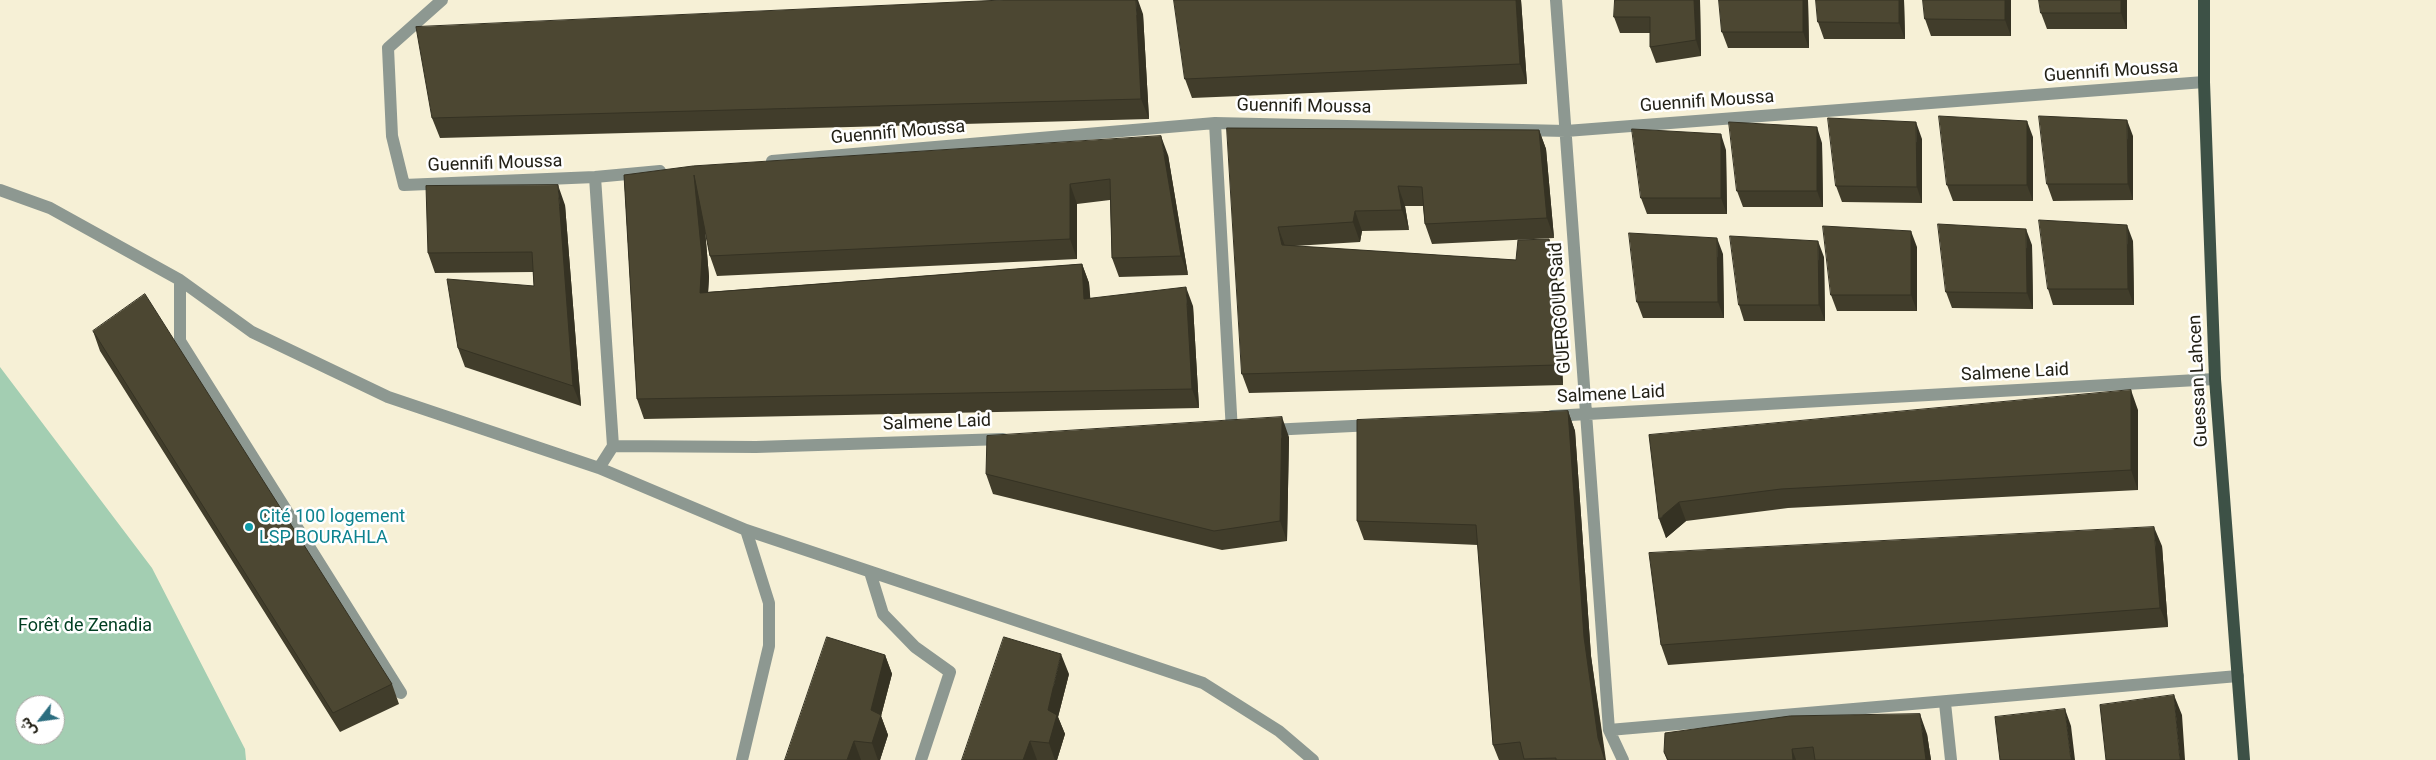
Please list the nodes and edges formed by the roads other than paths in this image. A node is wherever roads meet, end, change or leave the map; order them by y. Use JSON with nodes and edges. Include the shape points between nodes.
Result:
{"nodes":[{"id":1,"x":442,"y":0,"type":"edge"},
{"id":2,"x":1556,"y":0,"type":"edge"},
{"id":3,"x":2204,"y":0,"type":"edge"},
{"id":4,"x":2204,"y":82,"type":"junction"},
{"id":5,"x":1215,"y":123,"type":"junction"},
{"id":6,"x":1566,"y":131,"type":"junction"},
{"id":7,"x":762,"y":162,"type":"edge"},
{"id":8,"x":673,"y":170,"type":"edge"},
{"id":9,"x":595,"y":177,"type":"junction"},
{"id":10,"x":0,"y":190,"type":"edge"},
{"id":11,"x":180,"y":280,"type":"junction"},
{"id":12,"x":2215,"y":379,"type":"junction"},
{"id":13,"x":1586,"y":414,"type":"junction"},
{"id":14,"x":1536,"y":416,"type":"edge"},
{"id":15,"x":1389,"y":424,"type":"edge"},
{"id":16,"x":1261,"y":430,"type":"edge"},
{"id":17,"x":1232,"y":431,"type":"edge"},
{"id":18,"x":1014,"y":438,"type":"edge"},
{"id":19,"x":613,"y":446,"type":"junction"},
{"id":20,"x":599,"y":468,"type":"junction"},
{"id":21,"x":746,"y":530,"type":"junction"},
{"id":22,"x":870,"y":572,"type":"junction"},
{"id":23,"x":2238,"y":676,"type":"junction"},
{"id":24,"x":401,"y":693,"type":"dead end"},
{"id":25,"x":1945,"y":703,"type":"junction"},
{"id":26,"x":1609,"y":730,"type":"junction"},
{"id":27,"x":742,"y":760,"type":"edge"},
{"id":28,"x":921,"y":760,"type":"edge"},
{"id":29,"x":1313,"y":760,"type":"edge"},
{"id":30,"x":1623,"y":760,"type":"edge"},
{"id":31,"x":1951,"y":760,"type":"edge"},
{"id":32,"x":2244,"y":760,"type":"edge"}],
"edges":[{"from":1,"to":9,"type":"street","name":"Guennifi Moussa","via":[[388,48],[392,136],[404,185]]},
{"from":2,"to":6,"type":"street","name":"GUERGOUR Said"},
{"from":3,"to":4,"type":"main road","name":"Guessan Lahcen"},
{"from":4,"to":6,"type":"street","name":"Guennifi Moussa"},
{"from":4,"to":12,"type":"main road","name":"Guessan Lahcen"},
{"from":5,"to":6,"type":"street","name":"Guennifi Moussa"},
{"from":5,"to":7,"type":"street","name":"Guennifi Moussa"},
{"from":5,"to":17,"type":"street"},
{"from":6,"to":13,"type":"street","name":"GUERGOUR Said"},
{"from":8,"to":9,"type":"street","name":"Guennifi Moussa"},
{"from":9,"to":19,"type":"street"},
{"from":10,"to":11,"type":"street","via":[[50,208]]},
{"from":11,"to":20,"type":"street","via":[[252,332],[388,397]]},
{"from":11,"to":24,"type":"street","via":[[180,341]]},
{"from":12,"to":13,"type":"street","name":"Salmene Laid"},
{"from":12,"to":23,"type":"main road","name":"Guessan Lahcen"},
{"from":13,"to":14,"type":"street","name":"Salmene Laid"},
{"from":13,"to":26,"type":"street","name":"GUERGOUR Said"},
{"from":15,"to":16,"type":"street"},
{"from":18,"to":19,"type":"street","name":"Salmene Laid","via":[[756,447]]},
{"from":19,"to":20,"type":"street"},
{"from":20,"to":21,"type":"street"},
{"from":21,"to":22,"type":"street"},
{"from":21,"to":27,"type":"street","via":[[769,603],[770,646]]},
{"from":22,"to":28,"type":"street","via":[[883,614],[916,647],[950,672]]},
{"from":22,"to":29,"type":"street","via":[[1202,683],[1279,732]]},
{"from":23,"to":25,"type":"street"},
{"from":23,"to":32,"type":"main road","name":"Guessan Lahcen"},
{"from":25,"to":26,"type":"street"},
{"from":25,"to":31,"type":"street"},
{"from":26,"to":30,"type":"street","name":"GUERGOUR Said"}]}
